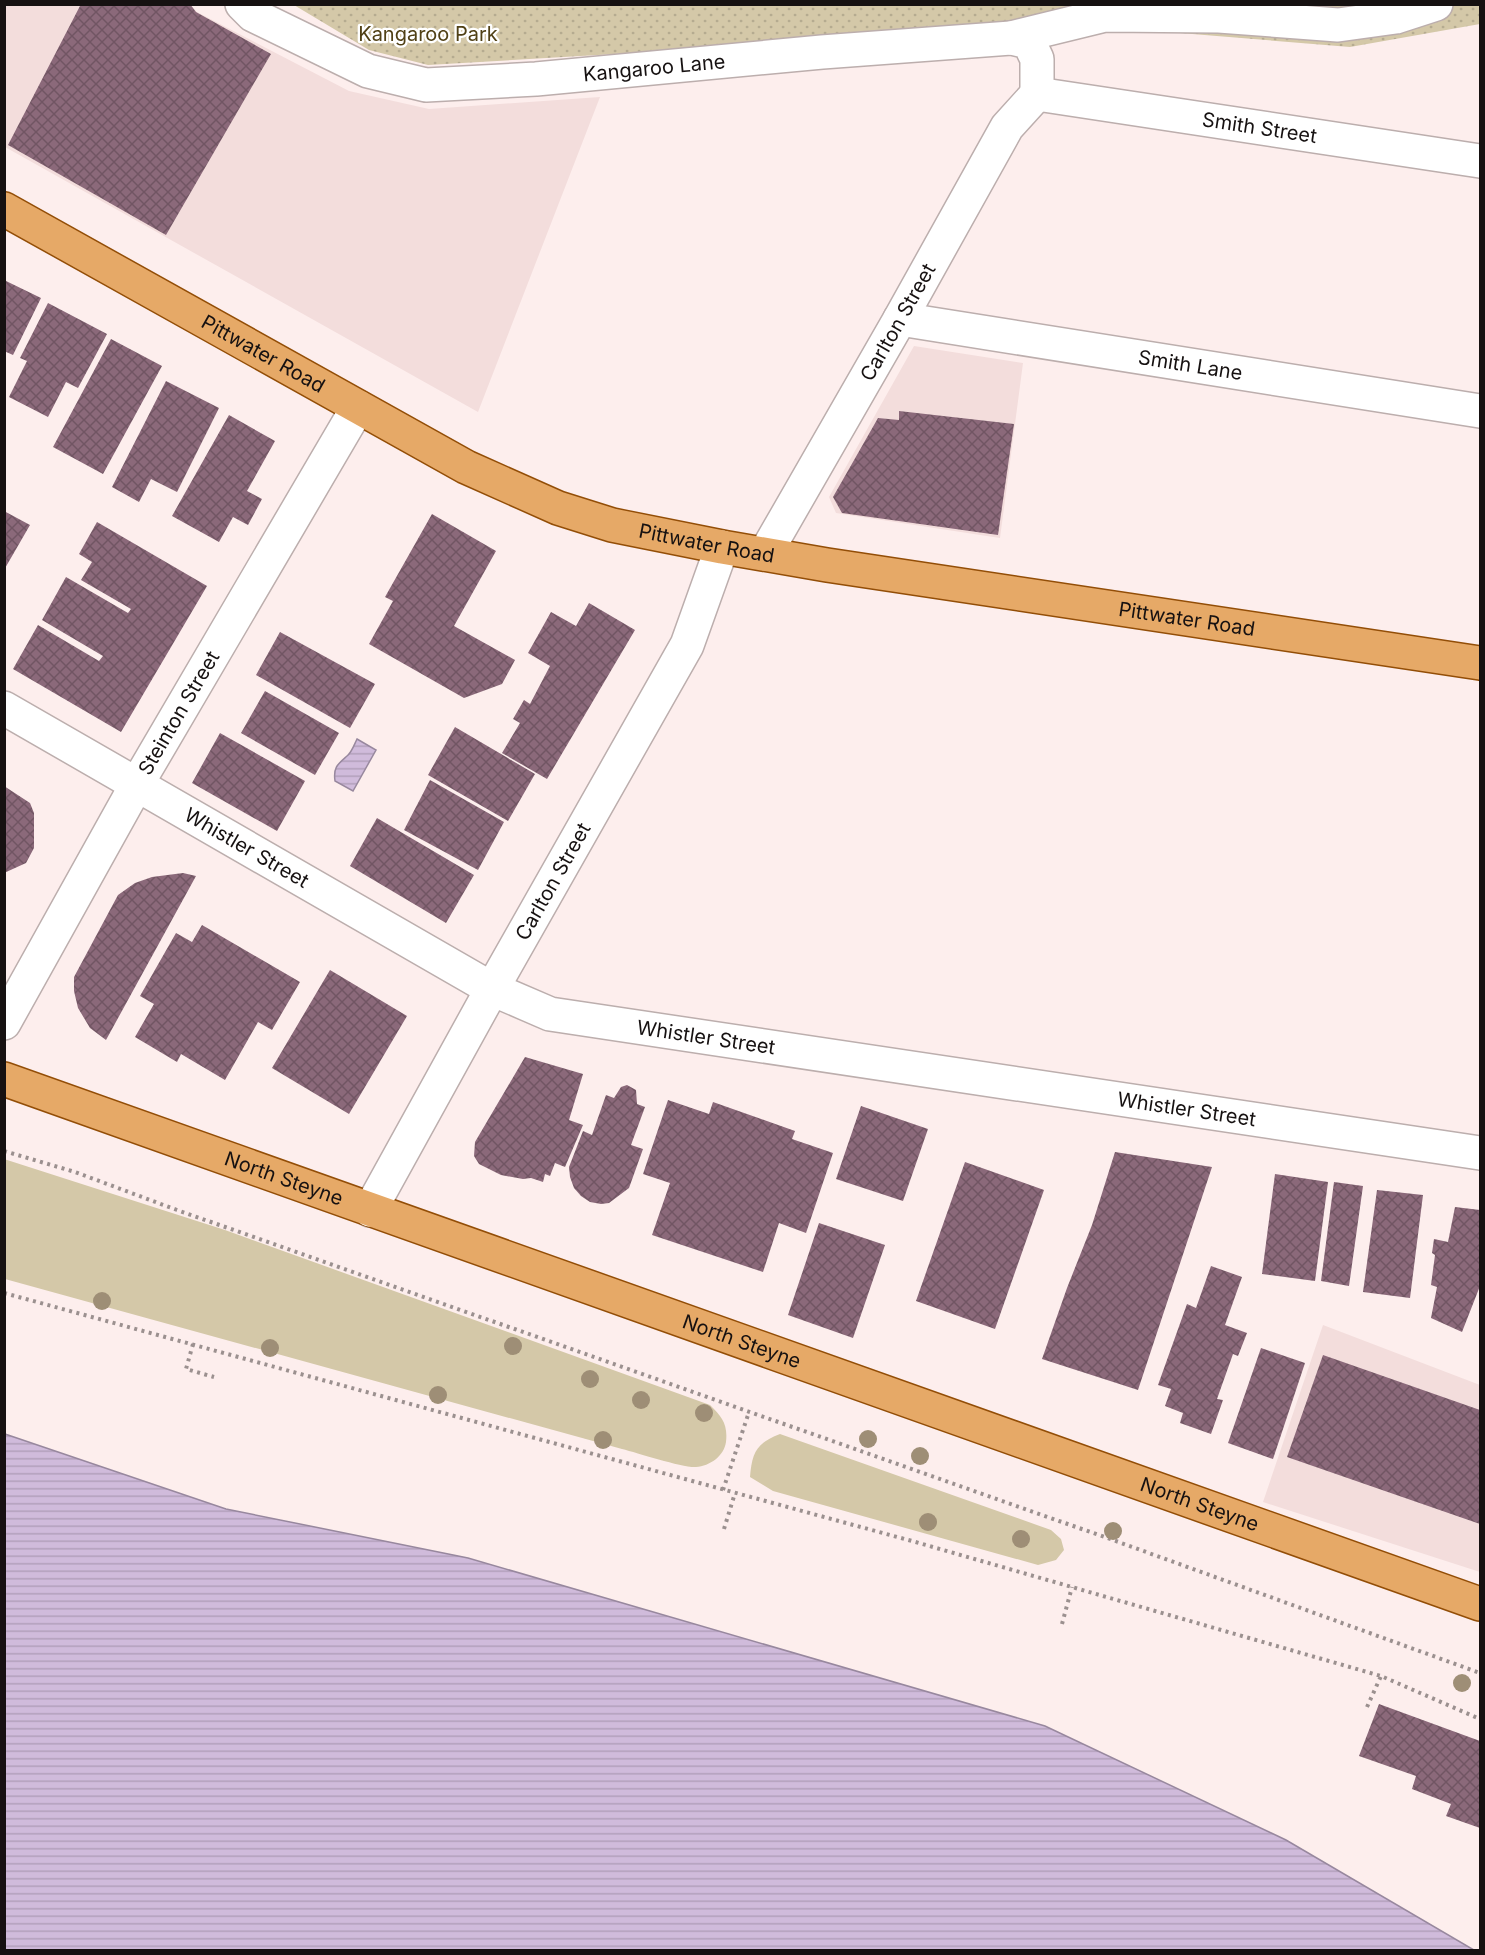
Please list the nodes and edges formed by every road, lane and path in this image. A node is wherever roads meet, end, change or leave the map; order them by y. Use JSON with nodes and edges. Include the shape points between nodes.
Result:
{"nodes":[{"id":1,"x":242,"y":4,"type":"edge"},
{"id":2,"x":1436,"y":4,"type":"edge"},
{"id":3,"x":1011,"y":38,"type":"junction"},
{"id":4,"x":1037,"y":94,"type":"junction"},
{"id":5,"x":1480,"y":161,"type":"edge"},
{"id":6,"x":4,"y":209,"type":"edge"},
{"id":7,"x":900,"y":319,"type":"junction"},
{"id":8,"x":358,"y":407,"type":"junction"},
{"id":9,"x":1480,"y":411,"type":"edge"},
{"id":10,"x":722,"y":547,"type":"junction"},
{"id":11,"x":765,"y":554,"type":"junction"},
{"id":12,"x":1480,"y":663,"type":"edge"},
{"id":13,"x":4,"y":708,"type":"edge"},
{"id":14,"x":137,"y":784,"type":"junction"},
{"id":15,"x":492,"y":989,"type":"junction"},
{"id":16,"x":4,"y":1023,"type":"edge"},
{"id":17,"x":4,"y":1079,"type":"edge"},
{"id":18,"x":4,"y":1151,"type":"edge"},
{"id":19,"x":1480,"y":1153,"type":"edge"},
{"id":20,"x":370,"y":1210,"type":"junction"},
{"id":21,"x":4,"y":1293,"type":"edge"},
{"id":22,"x":193,"y":1344,"type":"junction"},
{"id":23,"x":214,"y":1377,"type":"dead end"},
{"id":24,"x":749,"y":1412,"type":"junction"},
{"id":25,"x":723,"y":1490,"type":"junction"},
{"id":26,"x":735,"y":1493,"type":"junction"},
{"id":27,"x":724,"y":1529,"type":"dead end"},
{"id":28,"x":1072,"y":1587,"type":"junction"},
{"id":29,"x":1480,"y":1604,"type":"edge"},
{"id":30,"x":1062,"y":1624,"type":"dead end"},
{"id":31,"x":1480,"y":1673,"type":"edge"},
{"id":32,"x":1381,"y":1676,"type":"junction"},
{"id":33,"x":1367,"y":1707,"type":"dead end"},
{"id":34,"x":1480,"y":1719,"type":"edge"}],
"edges":[{"from":1,"to":3,"type":"street","name":"Kangaroo Lane","via":[[253,15],[368,71],[426,85]]},
{"from":2,"to":3,"type":"street","name":"Kangaroo Lane","via":[[1396,17],[1338,25],[1220,16],[1105,15]]},
{"from":3,"to":4,"type":"street","via":[[1029,42],[1037,58]]},
{"from":4,"to":5,"type":"street","name":"Smith Street"},
{"from":4,"to":7,"type":"street","name":"Carlton Street","via":[[1007,127]]},
{"from":6,"to":8,"type":"main road","name":"Pittwater Road"},
{"from":7,"to":9,"type":"street","name":"Smith Lane"},
{"from":7,"to":11,"type":"street","name":"Carlton Street"},
{"from":8,"to":10,"type":"main road","name":"Pittwater Road","via":[[466,467],[558,508],[612,525]]},
{"from":8,"to":14,"type":"street","name":"Steinton Street"},
{"from":10,"to":11,"type":"main road","name":"Pittwater Road"},
{"from":10,"to":15,"type":"street","name":"Carlton Street","via":[[687,645]]},
{"from":11,"to":12,"type":"main road","name":"Pittwater Road"},
{"from":13,"to":14,"type":"street","name":"Whistler Street"},
{"from":14,"to":15,"type":"street","name":"Whistler Street"},
{"from":14,"to":16,"type":"street","name":"Steinton Street"},
{"from":15,"to":19,"type":"street","name":"Whistler Street","via":[[550,1014]]},
{"from":15,"to":20,"type":"street","name":"Carlton Street"},
{"from":17,"to":20,"type":"main road","name":"North Steyne"},
{"from":18,"to":24,"type":"path","via":[[75,1172]]},
{"from":20,"to":29,"type":"main road","name":"North Steyne"},
{"from":21,"to":22,"type":"path"},
{"from":22,"to":23,"type":"path","via":[[186,1369]]},
{"from":22,"to":25,"type":"path"},
{"from":24,"to":25,"type":"path"},
{"from":24,"to":31,"type":"path"},
{"from":25,"to":26,"type":"path"},
{"from":26,"to":27,"type":"path"},
{"from":26,"to":28,"type":"path"},
{"from":28,"to":30,"type":"path"},
{"from":28,"to":32,"type":"path"},
{"from":32,"to":33,"type":"path"},
{"from":32,"to":34,"type":"path"}]}
